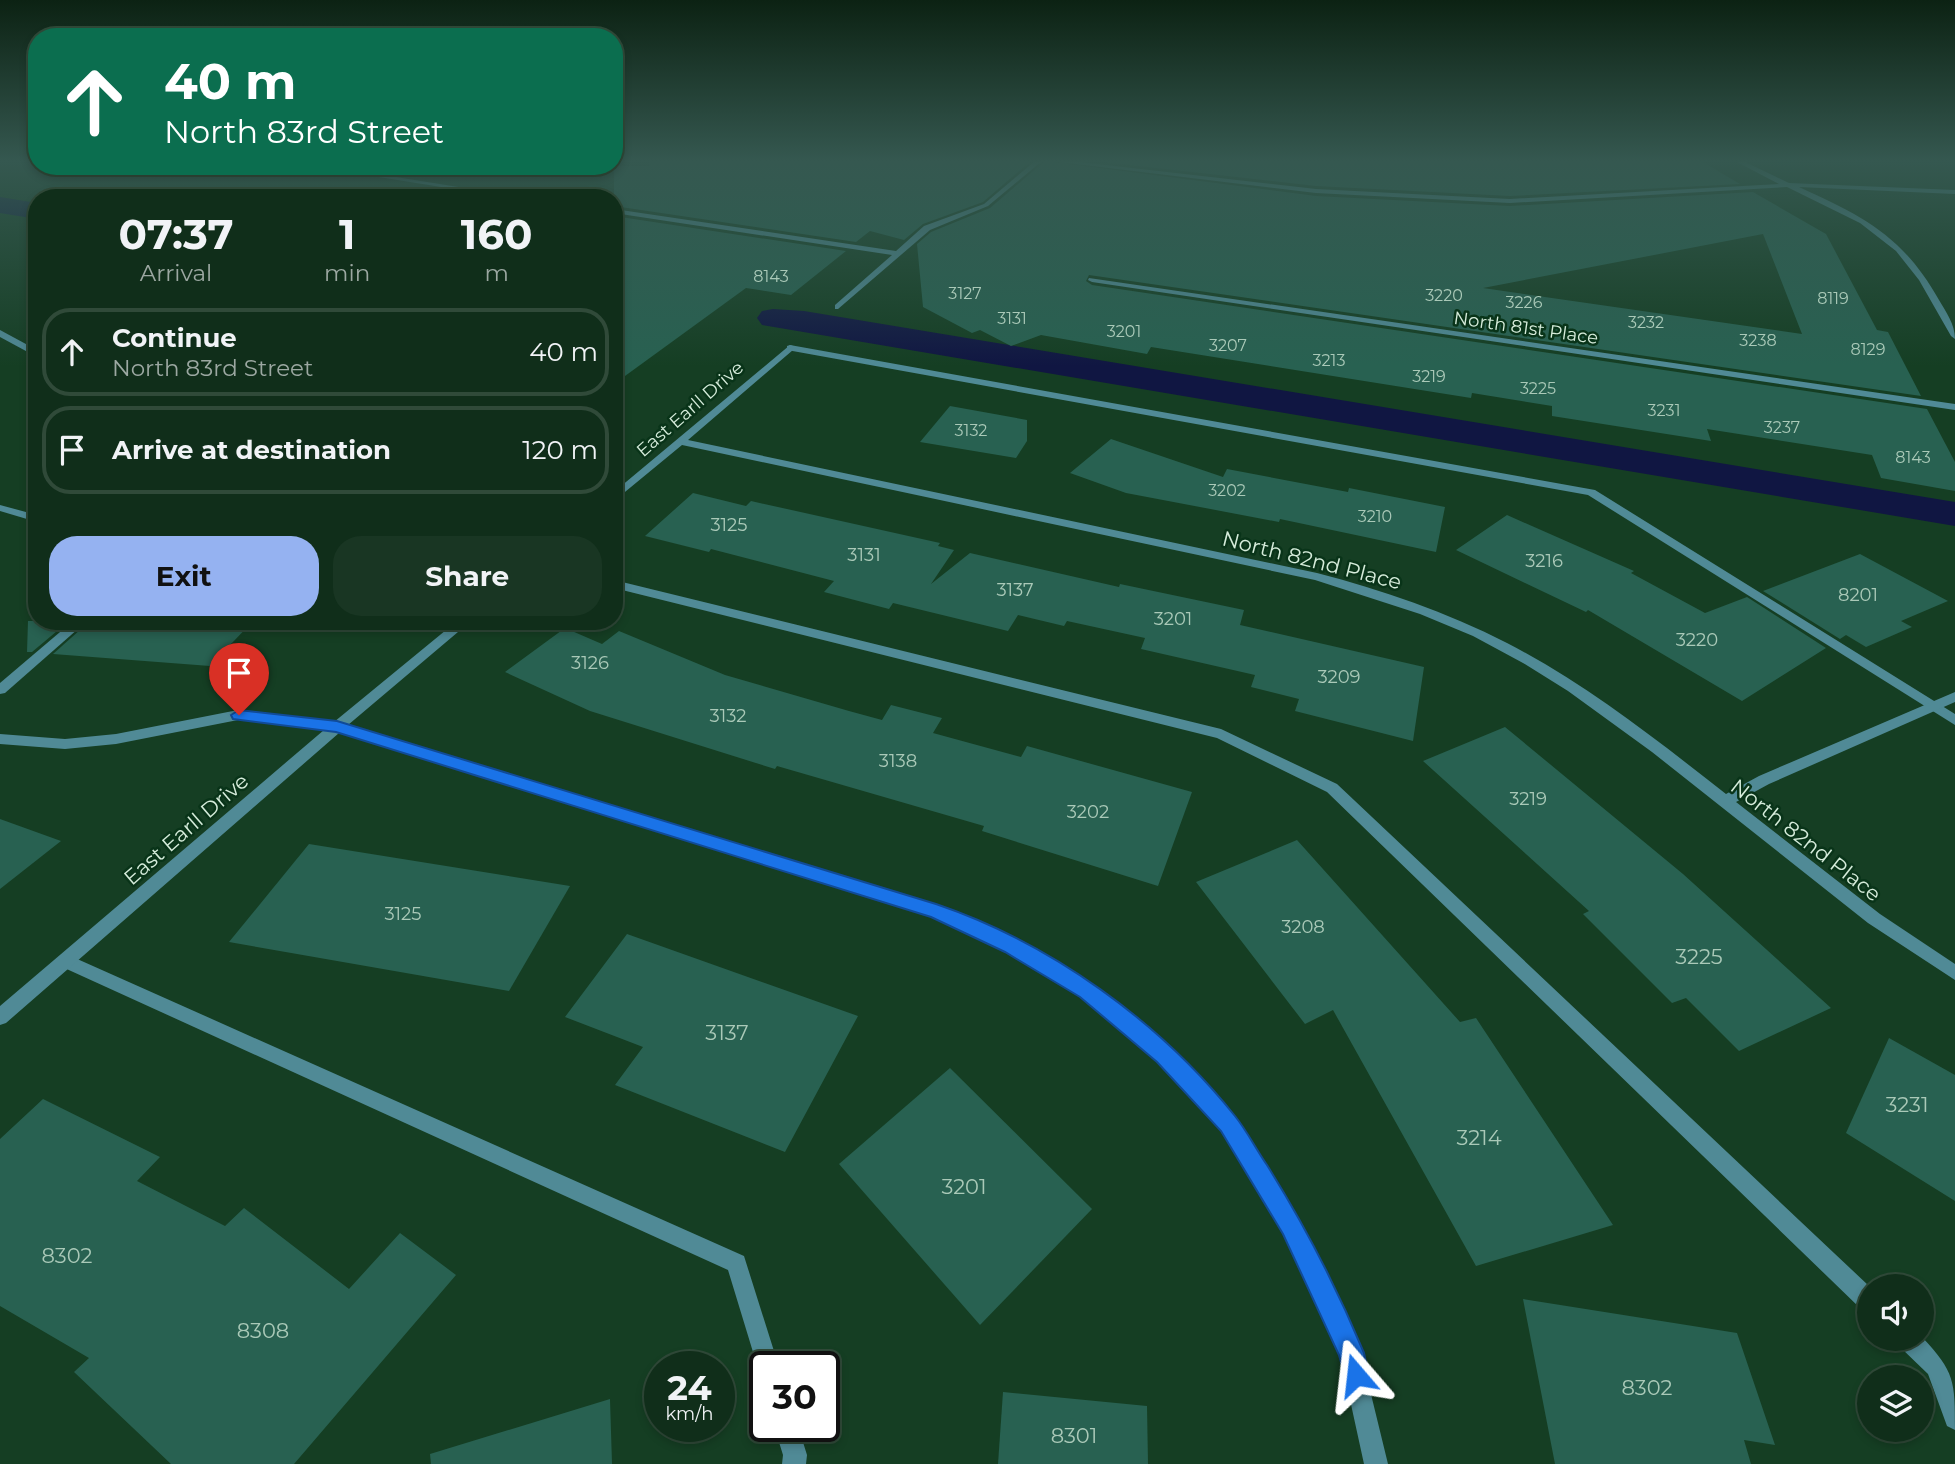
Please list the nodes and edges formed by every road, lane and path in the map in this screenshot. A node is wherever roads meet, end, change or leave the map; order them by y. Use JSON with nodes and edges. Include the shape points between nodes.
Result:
{"nodes":[{"id":1,"x":735,"y":229,"type":"edge"},
{"id":2,"x":926,"y":229,"type":"edge"},
{"id":3,"x":1872,"y":229,"type":"edge"},
{"id":4,"x":898,"y":254,"type":"junction"},
{"id":5,"x":1092,"y":280,"type":"dead end"},
{"id":6,"x":838,"y":307,"type":"dead end"},
{"id":7,"x":0,"y":333,"type":"edge"},
{"id":8,"x":1955,"y":336,"type":"edge"},
{"id":9,"x":28,"y":349,"type":"edge"},
{"id":10,"x":1955,"y":407,"type":"edge"},
{"id":11,"x":682,"y":442,"type":"junction"},
{"id":12,"x":623,"y":491,"type":"edge"},
{"id":13,"x":0,"y":508,"type":"edge"},
{"id":14,"x":28,"y":516,"type":"edge"},
{"id":15,"x":623,"y":586,"type":"edge"},
{"id":16,"x":70,"y":630,"type":"edge"},
{"id":17,"x":454,"y":630,"type":"edge"},
{"id":18,"x":0,"y":690,"type":"edge"},
{"id":19,"x":1955,"y":697,"type":"edge"},
{"id":20,"x":1932,"y":707,"type":"junction"},
{"id":21,"x":1955,"y":720,"type":"edge"},
{"id":22,"x":337,"y":727,"type":"junction"},
{"id":23,"x":0,"y":739,"type":"edge"},
{"id":24,"x":1726,"y":801,"type":"junction"},
{"id":25,"x":66,"y":961,"type":"junction"},
{"id":26,"x":1955,"y":974,"type":"edge"},
{"id":27,"x":0,"y":1017,"type":"edge"},
{"id":28,"x":1857,"y":1290,"type":"edge"},
{"id":29,"x":763,"y":1351,"type":"edge"},
{"id":30,"x":1920,"y":1351,"type":"edge"},
{"id":31,"x":1955,"y":1418,"type":"edge"},
{"id":32,"x":791,"y":1442,"type":"edge"},
{"id":33,"x":794,"y":1464,"type":"edge"},
{"id":34,"x":1376,"y":1464,"type":"edge"}],
"edges":[{"from":1,"to":4,"type":"street"},
{"from":2,"to":4,"type":"street"},
{"from":3,"to":8,"type":"street","via":[[1899,250]]},
{"from":4,"to":6,"type":"street"},
{"from":5,"to":10,"type":"street","name":"North 81st Place"},
{"from":7,"to":9,"type":"street"},
{"from":11,"to":12,"type":"street","name":"East Earll Drive"},
{"from":11,"to":20,"type":"street","name":"East Earll Drive","via":[[790,348],[1591,492]]},
{"from":11,"to":24,"type":"street","name":"North 82nd Place","via":[[1303,574],[1385,596],[1526,659],[1611,713]]},
{"from":13,"to":14,"type":"street"},
{"from":15,"to":28,"type":"street","via":[[1222,734],[1332,788]]},
{"from":16,"to":18,"type":"street"},
{"from":17,"to":22,"type":"street","name":"East Earll Drive"},
{"from":19,"to":20,"type":"street"},
{"from":20,"to":21,"type":"street"},
{"from":20,"to":24,"type":"street"},
{"from":22,"to":23,"type":"street","via":[[239,715],[65,744]]},
{"from":22,"to":25,"type":"street","name":"East Earll Drive"},
{"from":22,"to":34,"type":"street","via":[[936,912],[1012,946],[1087,991],[1165,1055],[1228,1124],[1292,1226],[1351,1353]]},
{"from":24,"to":26,"type":"street","name":"North 82nd Place","via":[[1864,911]]},
{"from":25,"to":27,"type":"street","name":"East Earll Drive"},
{"from":25,"to":29,"type":"street","via":[[737,1263]]},
{"from":30,"to":31,"type":"street","via":[[1937,1367]]},
{"from":32,"to":33,"type":"street"}]}
